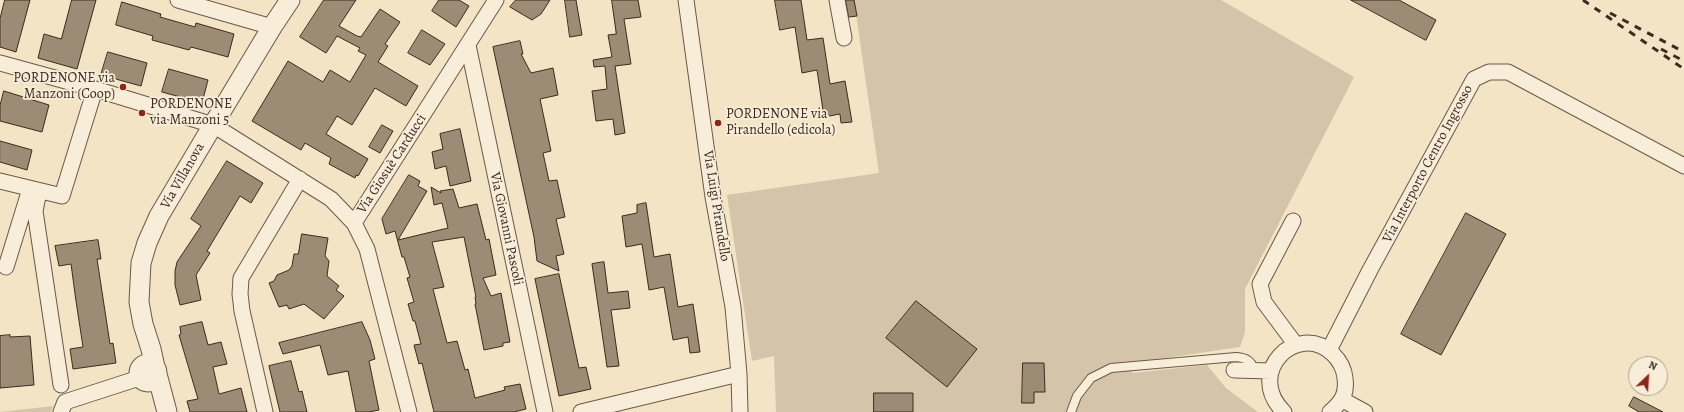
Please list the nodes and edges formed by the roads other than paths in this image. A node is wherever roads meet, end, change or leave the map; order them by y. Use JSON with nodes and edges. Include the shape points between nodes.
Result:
{"nodes":[{"id":1,"x":290,"y":0,"type":"edge"},
{"id":2,"x":496,"y":0,"type":"edge"},
{"id":3,"x":686,"y":0,"type":"edge"},
{"id":4,"x":837,"y":0,"type":"edge"},
{"id":5,"x":186,"y":1,"type":"edge"},
{"id":6,"x":272,"y":27,"type":"junction"},
{"id":7,"x":844,"y":38,"type":"dead end"},
{"id":8,"x":468,"y":45,"type":"junction"},
{"id":9,"x":0,"y":63,"type":"edge"},
{"id":10,"x":95,"y":89,"type":"junction"},
{"id":11,"x":213,"y":125,"type":"junction"},
{"id":12,"x":1684,"y":166,"type":"edge"},
{"id":13,"x":300,"y":179,"type":"junction"},
{"id":14,"x":0,"y":181,"type":"edge"},
{"id":15,"x":35,"y":190,"type":"junction"},
{"id":16,"x":1293,"y":220,"type":"dead end"},
{"id":17,"x":354,"y":223,"type":"junction"},
{"id":18,"x":6,"y":267,"type":"dead end"},
{"id":19,"x":1296,"y":345,"type":"junction"},
{"id":20,"x":1329,"y":350,"type":"junction"},
{"id":21,"x":1234,"y":370,"type":"dead end"},
{"id":22,"x":1255,"y":370,"type":"junction"},
{"id":23,"x":1271,"y":371,"type":"junction"},
{"id":24,"x":148,"y":373,"type":"junction"},
{"id":25,"x":739,"y":374,"type":"junction"},
{"id":26,"x":61,"y":385,"type":"dead end"},
{"id":27,"x":1343,"y":400,"type":"junction"},
{"id":28,"x":61,"y":412,"type":"edge"},
{"id":29,"x":160,"y":412,"type":"edge"},
{"id":30,"x":166,"y":412,"type":"edge"},
{"id":31,"x":265,"y":412,"type":"edge"},
{"id":32,"x":409,"y":412,"type":"edge"},
{"id":33,"x":545,"y":412,"type":"edge"},
{"id":34,"x":581,"y":412,"type":"edge"},
{"id":35,"x":740,"y":412,"type":"edge"},
{"id":36,"x":1071,"y":412,"type":"edge"},
{"id":37,"x":1284,"y":412,"type":"edge"},
{"id":38,"x":1330,"y":412,"type":"edge"},
{"id":39,"x":1365,"y":412,"type":"edge"}],
"edges":[{"from":1,"to":6,"type":"street","name":"Via Villanova"},
{"from":2,"to":8,"type":"street","name":"Via Giosuè Carducci"},
{"from":3,"to":25,"type":"street","name":"Via Luigi Pirandello","via":[[713,198],[733,307]]},
{"from":4,"to":7,"type":"street"},
{"from":5,"to":6,"type":"street"},
{"from":6,"to":11,"type":"street","name":"Via Villanova"},
{"from":8,"to":17,"type":"street","name":"Via Giosuè Carducci"},
{"from":8,"to":33,"type":"street","name":"Via Giovanni Pascoli"},
{"from":9,"to":10,"type":"street"},
{"from":10,"to":11,"type":"street"},
{"from":10,"to":15,"type":"street","via":[[62,196]]},
{"from":11,"to":13,"type":"street"},
{"from":11,"to":24,"type":"street","name":"Via Villanova","via":[[159,216],[141,263],[139,302],[151,349]]},
{"from":12,"to":20,"type":"street","name":"Via Interporto Centro Ingrosso","via":[[1508,72],[1489,72],[1474,79]]},
{"from":13,"to":17,"type":"street","via":[[331,200]]},
{"from":13,"to":31,"type":"street","via":[[241,278],[242,311]]},
{"from":14,"to":15,"type":"street"},
{"from":15,"to":18,"type":"street"},
{"from":15,"to":26,"type":"street","via":[[35,212]]},
{"from":16,"to":19,"type":"street","via":[[1260,284],[1264,302]]},
{"from":17,"to":32,"type":"street","name":"Via Giosuè Carducci","via":[[367,249]]},
{"from":19,"to":20,"type":"street","via":[[1308,343]]},
{"from":19,"to":23,"type":"street","via":[[1276,360]]},
{"from":20,"to":27,"type":"street","via":[[1339,360],[1344,372],[1346,384]]},
{"from":21,"to":22,"type":"street"},
{"from":22,"to":23,"type":"street"},
{"from":22,"to":36,"type":"lane","via":[[1251,361],[1236,357],[1111,368],[1091,378],[1077,396]]},
{"from":23,"to":37,"type":"street","via":[[1269,383],[1272,396]]},
{"from":24,"to":28,"type":"street","via":[[65,402]]},
{"from":24,"to":29,"type":"street","name":"Via Villanova"},
{"from":24,"to":30,"type":"street","name":"Via Villanova"},
{"from":25,"to":34,"type":"street"},
{"from":25,"to":35,"type":"street","name":"Via Luigi Pirandello"},
{"from":27,"to":38,"type":"street"},
{"from":27,"to":39,"type":"street"}]}
